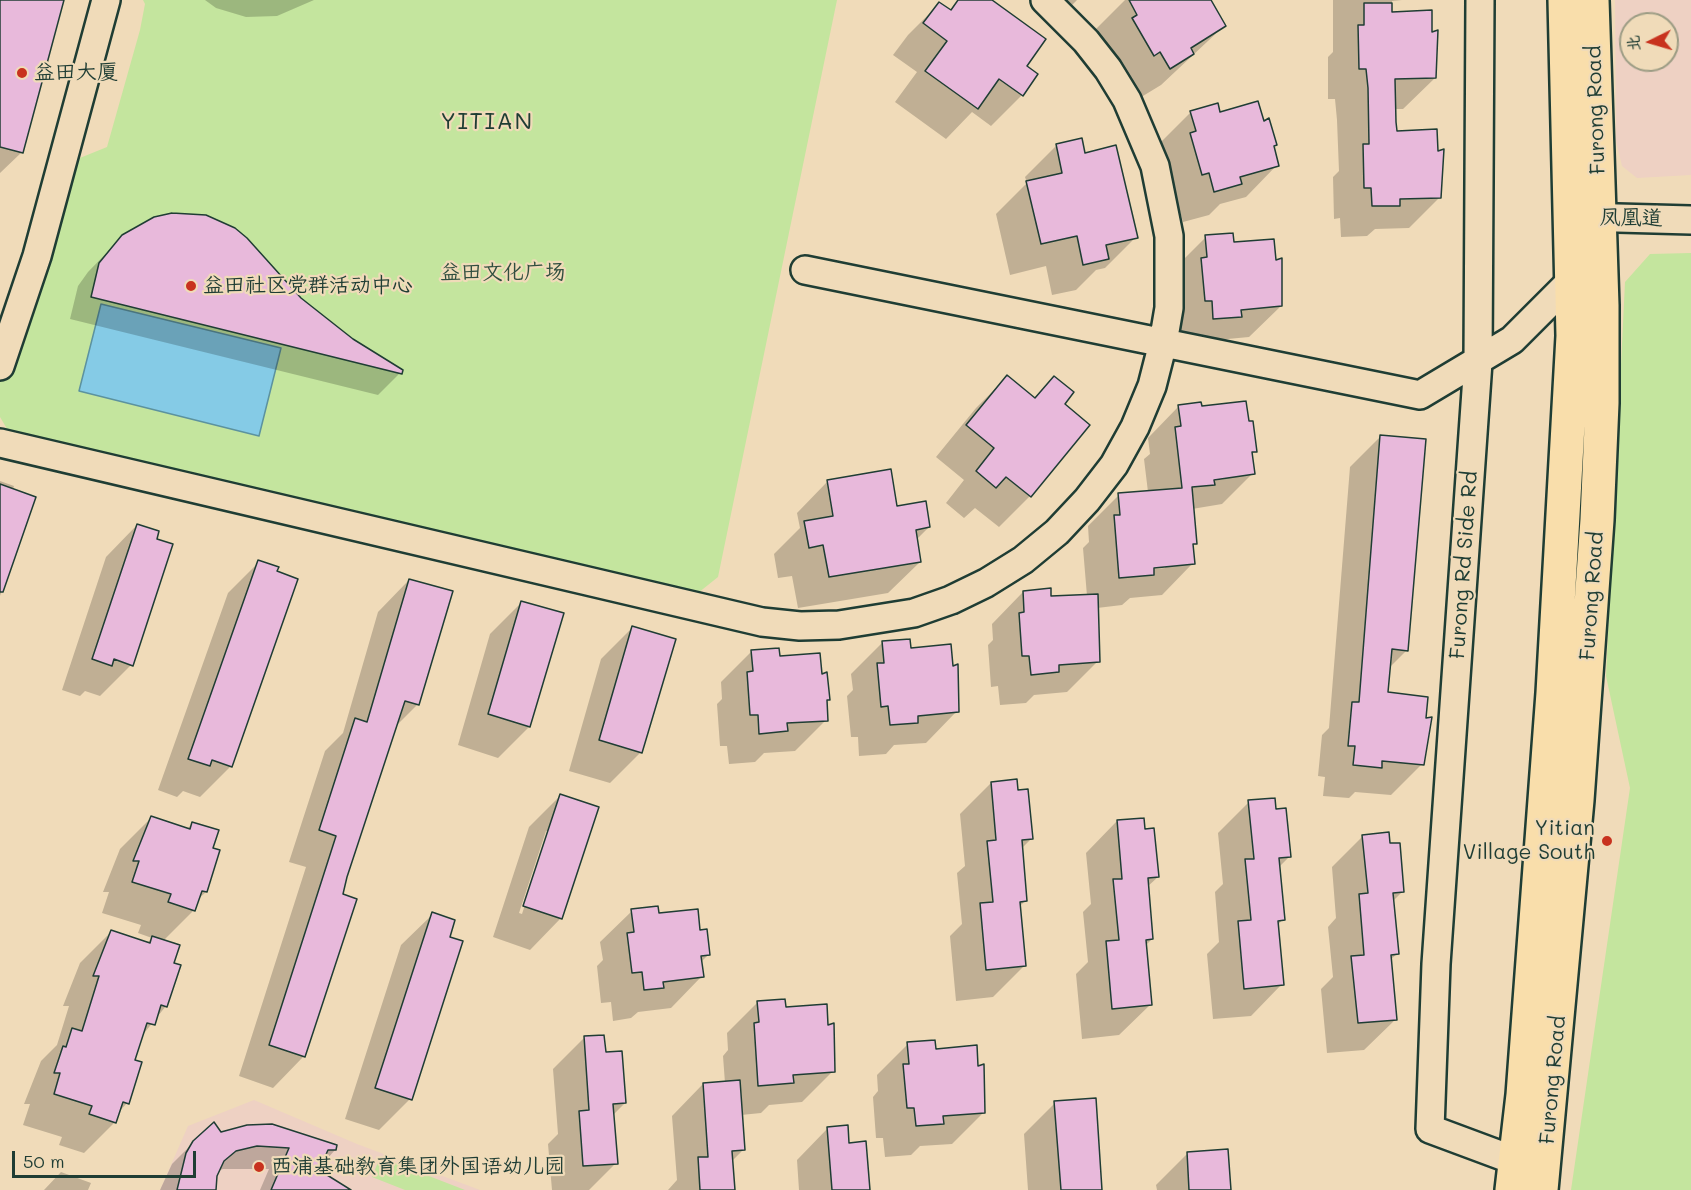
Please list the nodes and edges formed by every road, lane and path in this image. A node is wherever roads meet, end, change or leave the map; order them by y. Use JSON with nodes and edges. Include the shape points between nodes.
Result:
{"nodes":[{"id":1,"x":106,"y":0,"type":"edge"},
{"id":2,"x":1045,"y":0,"type":"edge"},
{"id":3,"x":1480,"y":0,"type":"edge"},
{"id":4,"x":1565,"y":0,"type":"edge"},
{"id":5,"x":1592,"y":0,"type":"edge"},
{"id":6,"x":1585,"y":217,"type":"junction"},
{"id":7,"x":1691,"y":219,"type":"edge"},
{"id":8,"x":805,"y":270,"type":"dead end"},
{"id":9,"x":1573,"y":279,"type":"junction"},
{"id":10,"x":1163,"y":343,"type":"junction"},
{"id":11,"x":1478,"y":362,"type":"junction"},
{"id":12,"x":0,"y":366,"type":"edge"},
{"id":13,"x":0,"y":443,"type":"edge"},
{"id":14,"x":1514,"y":1176,"type":"edge"},
{"id":15,"x":1541,"y":1190,"type":"edge"}],
"edges":[{"from":1,"to":12,"type":"street","via":[[37,256]]},
{"from":2,"to":10,"type":"street","via":[[1108,69],[1127,100],[1155,166],[1169,245],[1169,308]]},
{"from":3,"to":11,"type":"street","name":"Furong Rd Side Rd"},
{"from":4,"to":6,"type":"main road","name":"Furong Road"},
{"from":5,"to":6,"type":"main road","name":"Furong Road"},
{"from":6,"to":7,"type":"street","name":"凤凰道"},
{"from":6,"to":9,"type":"main road","name":"Furong Road"},
{"from":6,"to":15,"type":"main road","name":"Furong Road","via":[[1602,403],[1597,520],[1559,1014]]},
{"from":8,"to":10,"type":"street"},
{"from":9,"to":11,"type":"street","via":[[1512,340]]},
{"from":9,"to":14,"type":"main road","name":"Furong Road","via":[[1554,693]]},
{"from":10,"to":11,"type":"street","via":[[1420,395]]},
{"from":10,"to":13,"type":"street","via":[[1152,386],[1114,465],[1057,532],[986,584],[951,600],[915,613],[839,625],[762,622]]},
{"from":11,"to":14,"type":"street","name":"Furong Rd Side Rd","via":[[1436,964],[1430,1129]]}]}
